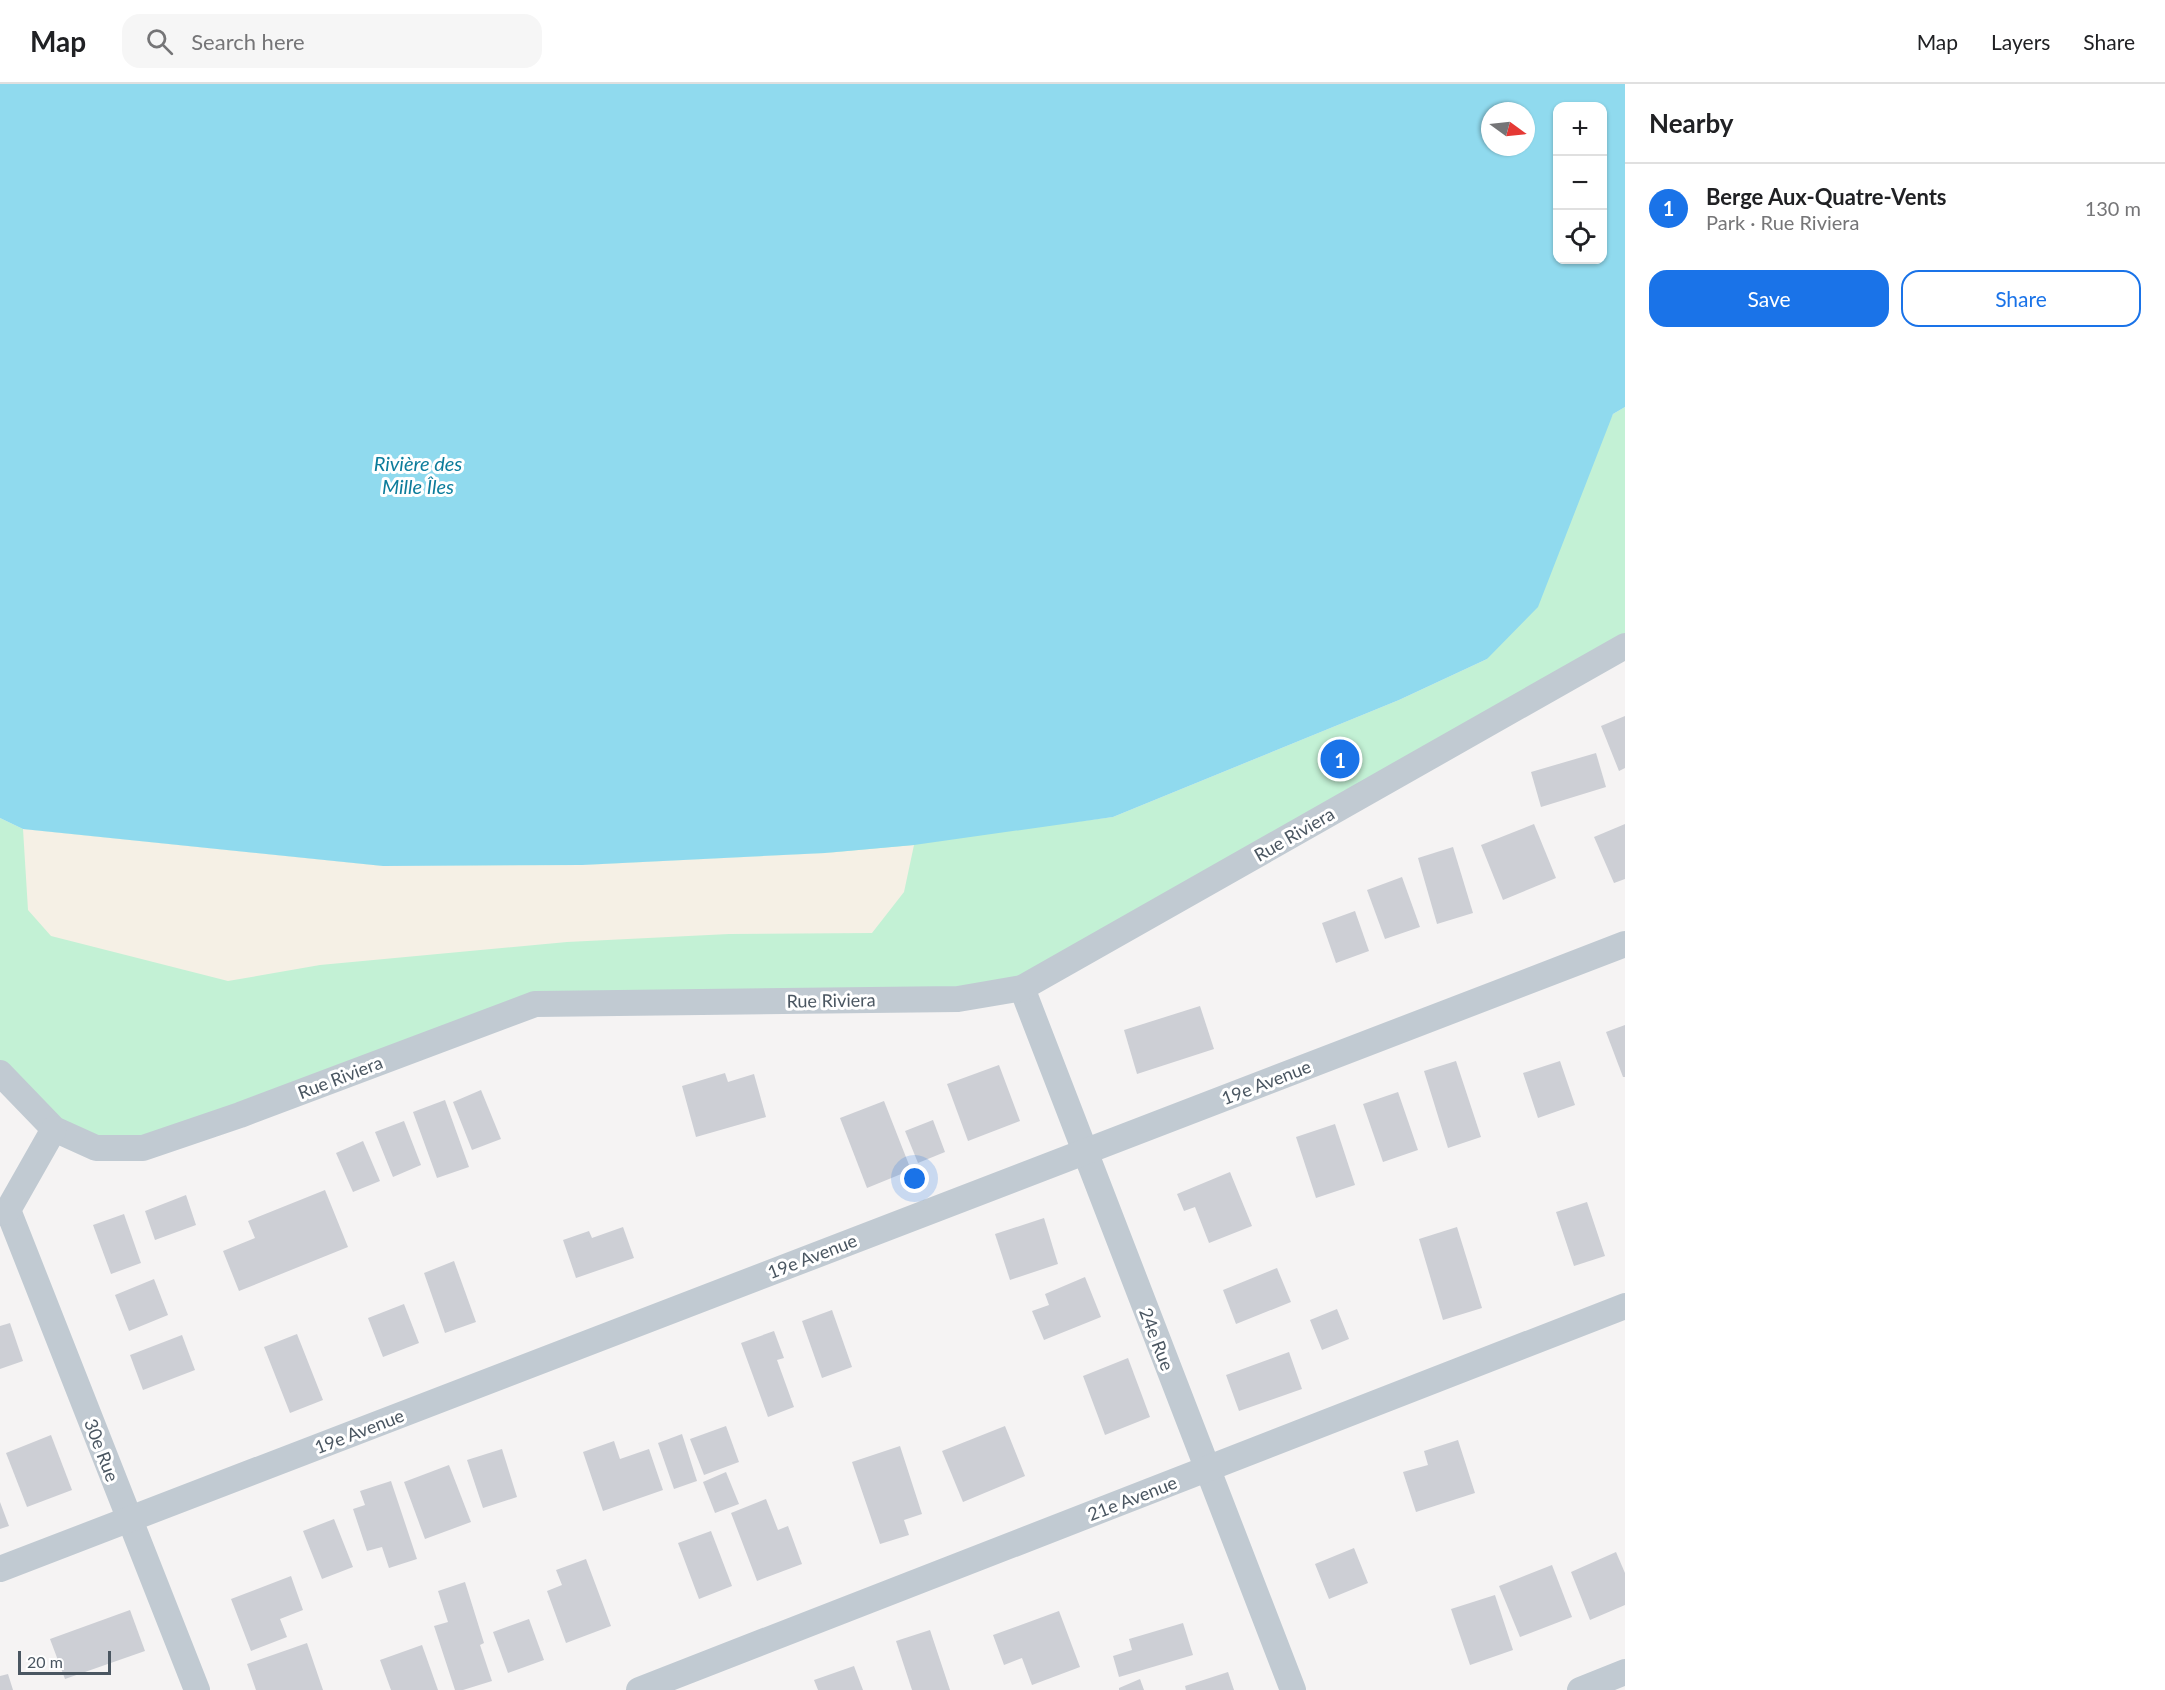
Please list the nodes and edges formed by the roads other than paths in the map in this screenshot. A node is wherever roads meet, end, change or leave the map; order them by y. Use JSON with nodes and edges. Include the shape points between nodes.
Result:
{"nodes":[{"id":1,"x":1625,"y":646,"type":"edge"},
{"id":2,"x":1625,"y":944,"type":"edge"},
{"id":3,"x":1022,"y":988,"type":"junction"},
{"id":4,"x":0,"y":1073,"type":"edge"},
{"id":5,"x":54,"y":1129,"type":"junction"},
{"id":6,"x":1085,"y":1152,"type":"junction"},
{"id":7,"x":4,"y":1211,"type":"edge"},
{"id":8,"x":1625,"y":1306,"type":"edge"},
{"id":9,"x":1207,"y":1469,"type":"junction"},
{"id":10,"x":130,"y":1519,"type":"junction"},
{"id":11,"x":0,"y":1569,"type":"edge"},
{"id":12,"x":1625,"y":1672,"type":"edge"},
{"id":13,"x":197,"y":1690,"type":"edge"},
{"id":14,"x":639,"y":1690,"type":"edge"},
{"id":15,"x":1293,"y":1690,"type":"edge"},
{"id":16,"x":1580,"y":1690,"type":"edge"}],
"edges":[{"from":1,"to":3,"type":"street","name":"Rue Riviera"},
{"from":2,"to":6,"type":"street","name":"19e Avenue"},
{"from":3,"to":5,"type":"street","name":"Rue Riviera","via":[[958,999],[535,1004],[143,1148],[96,1148]]},
{"from":3,"to":6,"type":"street","name":"24e Rue"},
{"from":4,"to":5,"type":"street","name":"Rue Riviera"},
{"from":5,"to":7,"type":"street"},
{"from":6,"to":9,"type":"street","name":"24e Rue"},
{"from":6,"to":10,"type":"street","name":"19e Avenue"},
{"from":7,"to":10,"type":"street","name":"30e Rue"},
{"from":8,"to":9,"type":"street","name":"21e Avenue"},
{"from":9,"to":14,"type":"street","name":"21e Avenue"},
{"from":9,"to":15,"type":"street","name":"24e Rue"},
{"from":10,"to":11,"type":"street","name":"19e Avenue"},
{"from":10,"to":13,"type":"street","name":"30e Rue"},
{"from":12,"to":16,"type":"street"}]}
